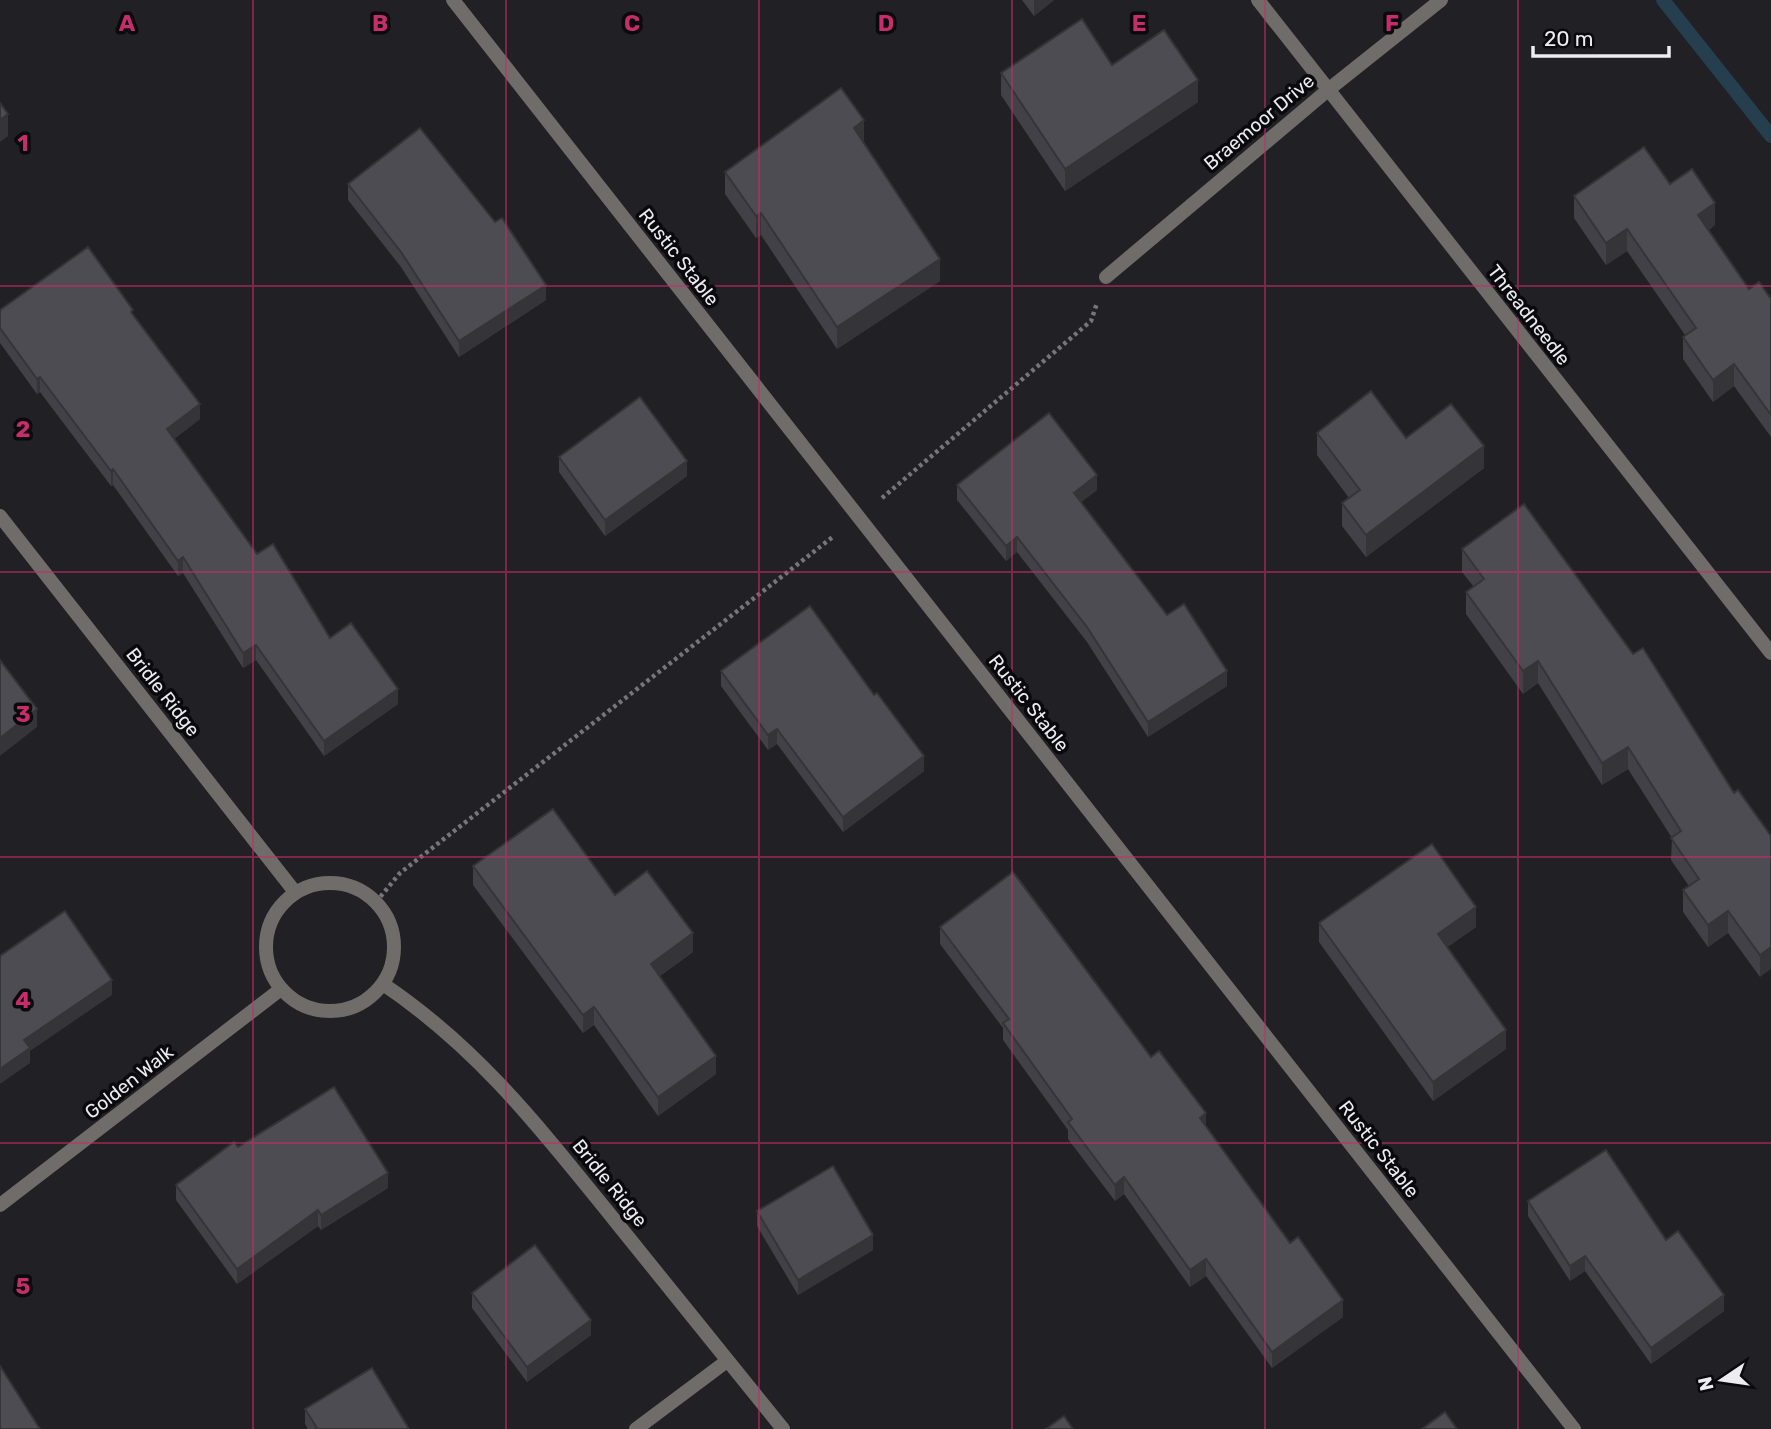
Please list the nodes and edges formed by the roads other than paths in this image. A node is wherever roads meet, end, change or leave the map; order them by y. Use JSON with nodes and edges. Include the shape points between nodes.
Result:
{"nodes":[{"id":1,"x":453,"y":0,"type":"edge"},
{"id":2,"x":1258,"y":0,"type":"edge"},
{"id":3,"x":1441,"y":0,"type":"edge"},
{"id":4,"x":1328,"y":90,"type":"junction"},
{"id":5,"x":1105,"y":277,"type":"road end"},
{"id":6,"x":0,"y":516,"type":"edge"},
{"id":7,"x":1771,"y":653,"type":"edge"},
{"id":8,"x":295,"y":892,"type":"junction"},
{"id":9,"x":383,"y":984,"type":"junction"},
{"id":10,"x":281,"y":989,"type":"junction"},
{"id":11,"x":0,"y":1205,"type":"edge"},
{"id":12,"x":727,"y":1361,"type":"junction"},
{"id":13,"x":636,"y":1429,"type":"edge"},
{"id":14,"x":783,"y":1429,"type":"edge"},
{"id":15,"x":1574,"y":1429,"type":"edge"}],
"edges":[{"from":1,"to":15,"type":"street","name":"Rustic Stable"},
{"from":2,"to":4,"type":"street","name":"Threadneedle"},
{"from":3,"to":4,"type":"street","name":"Braemoor Drive"},
{"from":4,"to":5,"type":"street","name":"Braemoor Drive"},
{"from":4,"to":7,"type":"street","name":"Threadneedle"},
{"from":6,"to":8,"type":"street","name":"Bridle Ridge"},
{"from":8,"to":9,"type":"street","via":[[315,884],[337,883],[358,889],[376,902],[389,920],[394,941],[393,963]]},
{"from":8,"to":10,"type":"street","via":[[276,912],[266,937],[268,964]]},
{"from":9,"to":10,"type":"street","via":[[367,1001],[345,1010],[322,1011],[299,1004]]},
{"from":9,"to":12,"type":"street","name":"Bridle Ridge","via":[[431,1016],[537,1124]]},
{"from":10,"to":11,"type":"street","name":"Golden Walk"},
{"from":12,"to":13,"type":"street"},
{"from":12,"to":14,"type":"street","name":"Bridle Ridge"}]}
